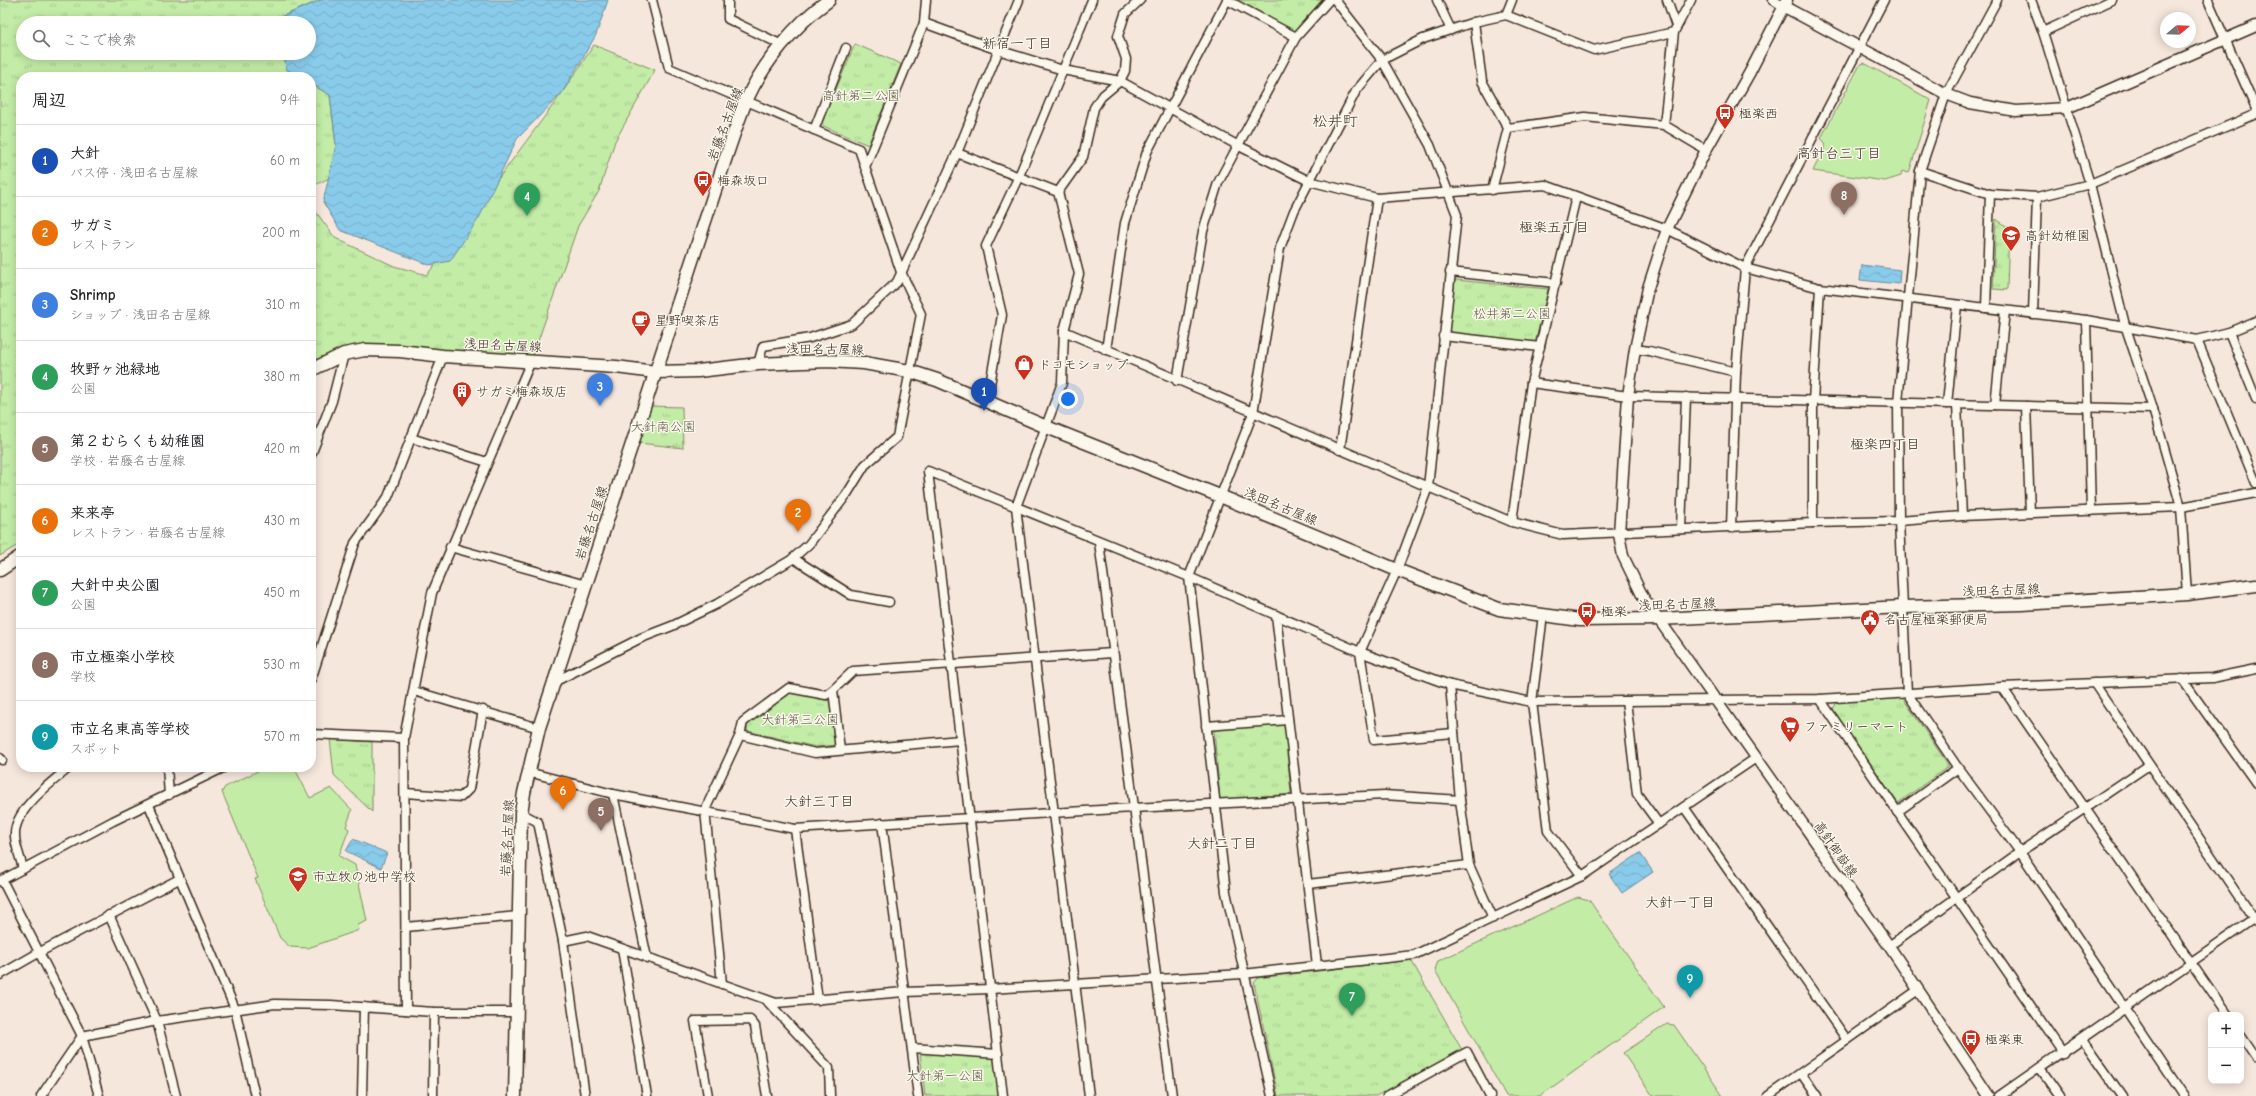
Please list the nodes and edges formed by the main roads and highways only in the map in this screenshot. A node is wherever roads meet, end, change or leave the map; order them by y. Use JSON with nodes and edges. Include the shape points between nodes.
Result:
{"nodes":[{"id":1,"x":830,"y":0,"type":"edge"},
{"id":2,"x":316,"y":368,"type":"edge"},
{"id":3,"x":655,"y":372,"type":"junction"},
{"id":4,"x":16,"y":559,"type":"edge"},
{"id":5,"x":0,"y":570,"type":"edge"},
{"id":6,"x":2255,"y":588,"type":"edge"},
{"id":7,"x":515,"y":1096,"type":"edge"}],
"edges":[{"from":1,"to":3,"type":"main road","name":"岩藤名古屋線","via":[[782,45],[746,101]]},
{"from":2,"to":3,"type":"main road","name":"浅田名古屋線","via":[[344,354],[372,350]]},
{"from":3,"to":6,"type":"main road","name":"浅田名古屋線","via":[[827,361],[864,363],[909,371],[1499,609],[1580,620],[2020,604]]},
{"from":3,"to":7,"type":"main road","name":"岩藤名古屋線","via":[[539,728],[528,772],[521,813]]},
{"from":4,"to":5,"type":"main road"}]}
